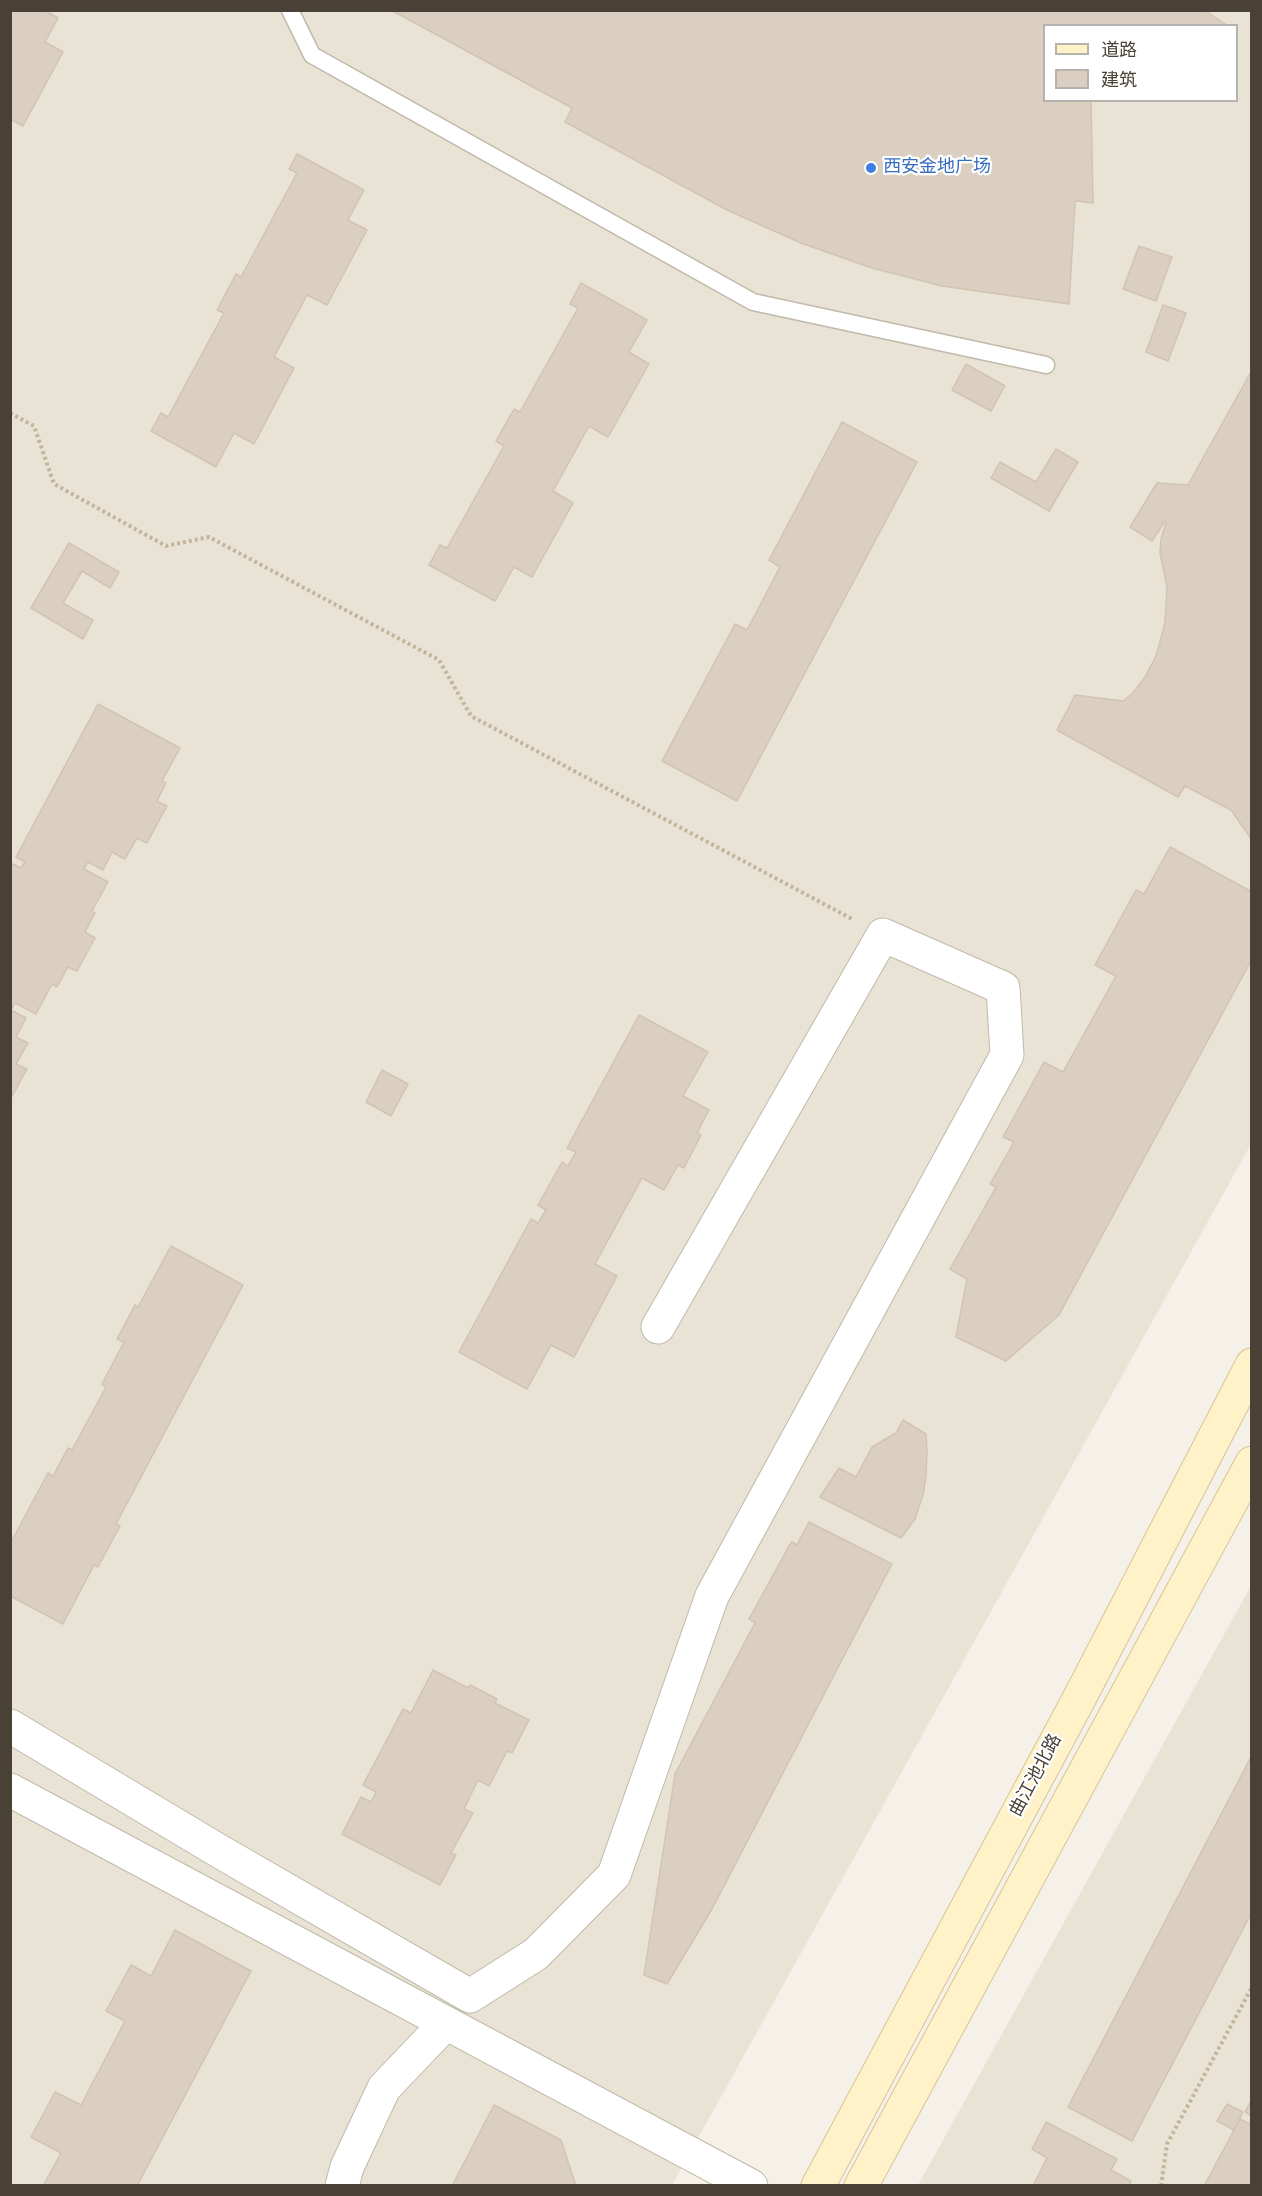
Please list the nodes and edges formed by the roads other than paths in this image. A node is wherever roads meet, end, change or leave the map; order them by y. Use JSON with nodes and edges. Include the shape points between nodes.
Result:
{"nodes":[{"id":1,"x":290,"y":10,"type":"edge"},
{"id":2,"x":1046,"y":365,"type":"dead end"},
{"id":3,"x":658,"y":1327,"type":"dead end"},
{"id":4,"x":1251,"y":1365,"type":"edge"},
{"id":5,"x":1251,"y":1463,"type":"edge"},
{"id":6,"x":10,"y":1726,"type":"edge"},
{"id":7,"x":10,"y":1791,"type":"edge"},
{"id":8,"x":446,"y":2023,"type":"junction"},
{"id":9,"x":342,"y":2186,"type":"edge"},
{"id":10,"x":751,"y":2186,"type":"edge"},
{"id":11,"x":818,"y":2186,"type":"edge"},
{"id":12,"x":861,"y":2186,"type":"edge"}],
"edges":[{"from":1,"to":2,"type":"lane","via":[[312,55],[753,302]]},
{"from":3,"to":6,"type":"street","via":[[883,935],[1003,988],[1007,1055],[712,1596],[614,1875],[536,1954],[470,1996]]},
{"from":4,"to":11,"type":"main road","name":"曲江池北路","via":[[1080,1697]]},
{"from":5,"to":12,"type":"main road"},
{"from":7,"to":8,"type":"street"},
{"from":8,"to":9,"type":"street","via":[[384,2088]]},
{"from":8,"to":10,"type":"street"}]}
